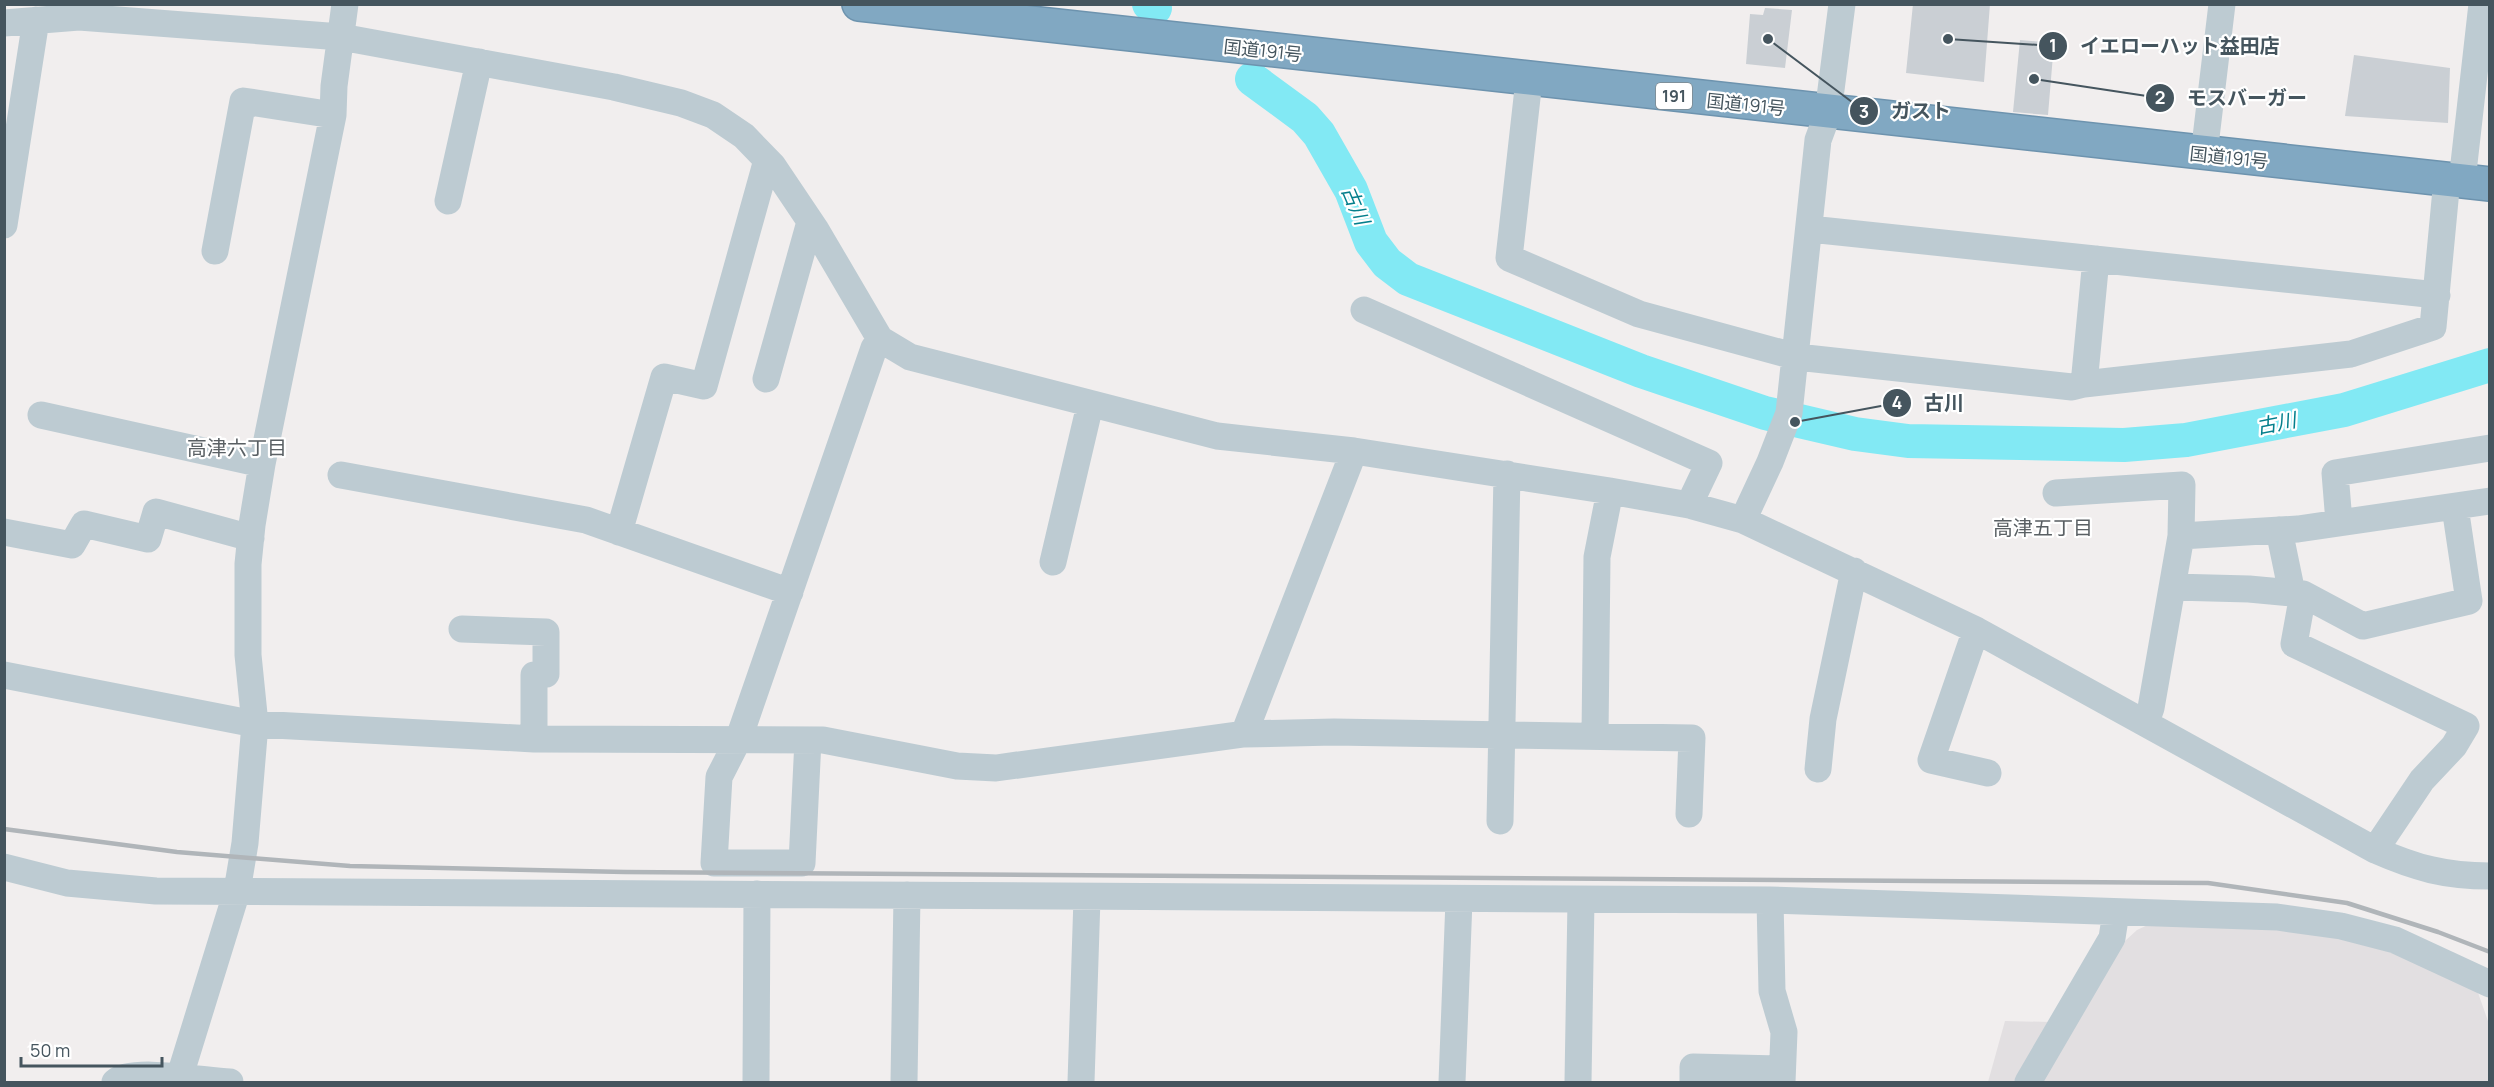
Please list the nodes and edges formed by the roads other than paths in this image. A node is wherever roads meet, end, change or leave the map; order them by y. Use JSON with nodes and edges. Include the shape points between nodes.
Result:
{"nodes":[{"id":1,"x":345,"y":4,"type":"edge"},
{"id":2,"x":859,"y":4,"type":"edge"},
{"id":3,"x":1842,"y":4,"type":"edge"},
{"id":4,"x":2222,"y":4,"type":"edge"},
{"id":5,"x":2482,"y":4,"type":"edge"},
{"id":6,"x":916,"y":8,"type":"edge"},
{"id":7,"x":36,"y":20,"type":"junction"},
{"id":8,"x":4,"y":23,"type":"edge"},
{"id":9,"x":341,"y":37,"type":"junction"},
{"id":10,"x":479,"y":62,"type":"junction"},
{"id":11,"x":1529,"y":80,"type":"junction"},
{"id":12,"x":1828,"y":112,"type":"junction"},
{"id":13,"x":333,"y":115,"type":"junction"},
{"id":14,"x":2204,"y":154,"type":"junction"},
{"id":15,"x":767,"y":160,"type":"junction"},
{"id":16,"x":2466,"y":181,"type":"edge"},
{"id":17,"x":448,"y":201,"type":"dead end"},
{"id":18,"x":5,"y":222,"type":"edge"},
{"id":19,"x":810,"y":222,"type":"junction"},
{"id":20,"x":1810,"y":229,"type":"junction"},
{"id":21,"x":215,"y":251,"type":"dead end"},
{"id":22,"x":2096,"y":259,"type":"junction"},
{"id":23,"x":2437,"y":295,"type":"junction"},
{"id":24,"x":1365,"y":310,"type":"dead end"},
{"id":25,"x":880,"y":339,"type":"junction"},
{"id":26,"x":1797,"y":357,"type":"junction"},
{"id":27,"x":765,"y":379,"type":"dead end"},
{"id":28,"x":2084,"y":384,"type":"junction"},
{"id":29,"x":1090,"y":405,"type":"junction"},
{"id":30,"x":41,"y":415,"type":"dead end"},
{"id":31,"x":2490,"y":448,"type":"edge"},
{"id":32,"x":1354,"y":451,"type":"junction"},
{"id":33,"x":262,"y":464,"type":"junction"},
{"id":34,"x":1507,"y":474,"type":"junction"},
{"id":35,"x":341,"y":475,"type":"dead end"},
{"id":36,"x":1610,"y":490,"type":"junction"},
{"id":37,"x":2056,"y":493,"type":"dead end"},
{"id":38,"x":2490,"y":501,"type":"edge"},
{"id":39,"x":1689,"y":505,"type":"junction"},
{"id":40,"x":2455,"y":507,"type":"junction"},
{"id":41,"x":1743,"y":520,"type":"junction"},
{"id":42,"x":2339,"y":522,"type":"junction"},
{"id":43,"x":2279,"y":530,"type":"junction"},
{"id":44,"x":4,"y":532,"type":"edge"},
{"id":45,"x":619,"y":532,"type":"junction"},
{"id":46,"x":2181,"y":536,"type":"junction"},
{"id":47,"x":251,"y":538,"type":"junction"},
{"id":48,"x":1053,"y":561,"type":"dead end"},
{"id":49,"x":1854,"y":571,"type":"junction"},
{"id":50,"x":2173,"y":587,"type":"junction"},
{"id":51,"x":790,"y":592,"type":"junction"},
{"id":52,"x":2297,"y":594,"type":"junction"},
{"id":53,"x":462,"y":629,"type":"dead end"},
{"id":54,"x":1976,"y":630,"type":"junction"},
{"id":55,"x":4,"y":675,"type":"edge"},
{"id":56,"x":2146,"y":722,"type":"junction"},
{"id":57,"x":255,"y":724,"type":"junction"},
{"id":58,"x":1244,"y":734,"type":"junction"},
{"id":59,"x":1595,"y":735,"type":"junction"},
{"id":60,"x":1500,"y":736,"type":"junction"},
{"id":61,"x":739,"y":738,"type":"junction"},
{"id":62,"x":534,"y":739,"type":"junction"},
{"id":63,"x":808,"y":740,"type":"junction"},
{"id":64,"x":1818,"y":769,"type":"dead end"},
{"id":65,"x":1988,"y":773,"type":"dead end"},
{"id":66,"x":1689,"y":814,"type":"dead end"},
{"id":67,"x":1500,"y":821,"type":"dead end"},
{"id":68,"x":2375,"y":850,"type":"junction"},
{"id":69,"x":4,"y":867,"type":"edge"},
{"id":70,"x":2490,"y":876,"type":"edge"},
{"id":71,"x":237,"y":891,"type":"junction"},
{"id":72,"x":757,"y":894,"type":"junction"},
{"id":73,"x":907,"y":895,"type":"junction"},
{"id":74,"x":1087,"y":898,"type":"junction"},
{"id":75,"x":1459,"y":900,"type":"junction"},
{"id":76,"x":1581,"y":900,"type":"junction"},
{"id":77,"x":1770,"y":900,"type":"junction"},
{"id":78,"x":2115,"y":912,"type":"junction"},
{"id":79,"x":2490,"y":984,"type":"edge"},
{"id":80,"x":1782,"y":1076,"type":"edge"},
{"id":81,"x":178,"y":1081,"type":"edge"},
{"id":82,"x":115,"y":1083,"type":"edge"},
{"id":83,"x":230,"y":1083,"type":"edge"},
{"id":84,"x":756,"y":1083,"type":"edge"},
{"id":85,"x":904,"y":1083,"type":"edge"},
{"id":86,"x":1081,"y":1083,"type":"edge"},
{"id":87,"x":1452,"y":1083,"type":"edge"},
{"id":88,"x":1578,"y":1083,"type":"edge"},
{"id":89,"x":1693,"y":1083,"type":"edge"},
{"id":90,"x":2028,"y":1083,"type":"edge"}],
"edges":[{"from":1,"to":9,"type":"street"},
{"from":2,"to":6,"type":"highway","name":"国道191号","number":"191"},
{"from":3,"to":12,"type":"street"},
{"from":4,"to":14,"type":"street"},
{"from":5,"to":16,"type":"street"},
{"from":6,"to":11,"type":"highway","name":"国道191号","number":"191"},
{"from":7,"to":8,"type":"street"},
{"from":7,"to":9,"type":"street","via":[[79,17]]},
{"from":7,"to":18,"type":"street"},
{"from":9,"to":10,"type":"street"},
{"from":9,"to":13,"type":"street"},
{"from":10,"to":15,"type":"street","via":[[681,103],[713,115],[744,136]]},
{"from":10,"to":17,"type":"street"},
{"from":11,"to":12,"type":"highway","name":"国道191号","number":"191"},
{"from":11,"to":26,"type":"street","via":[[1509,258],[1639,314]]},
{"from":12,"to":14,"type":"highway","name":"国道191号","number":"191"},
{"from":12,"to":20,"type":"street","via":[[1818,140]]},
{"from":13,"to":21,"type":"street","via":[[243,101]]},
{"from":13,"to":33,"type":"street"},
{"from":14,"to":16,"type":"highway","name":"国道191号","number":"191"},
{"from":15,"to":19,"type":"street"},
{"from":15,"to":45,"type":"street","via":[[704,386],[664,377]]},
{"from":16,"to":23,"type":"street"},
{"from":19,"to":25,"type":"street"},
{"from":19,"to":27,"type":"street"},
{"from":20,"to":22,"type":"street"},
{"from":20,"to":26,"type":"street"},
{"from":22,"to":23,"type":"street"},
{"from":22,"to":28,"type":"street"},
{"from":23,"to":28,"type":"street","via":[[2433,327],[2351,354]]},
{"from":24,"to":39,"type":"street","via":[[1709,463]]},
{"from":25,"to":29,"type":"street","via":[[910,357]]},
{"from":25,"to":51,"type":"street"},
{"from":26,"to":28,"type":"street","via":[[2072,387]]},
{"from":26,"to":41,"type":"street","via":[[1789,413]]},
{"from":29,"to":32,"type":"street","via":[[1217,436]]},
{"from":29,"to":48,"type":"street"},
{"from":30,"to":33,"type":"street"},
{"from":31,"to":42,"type":"street","via":[[2335,473]]},
{"from":32,"to":34,"type":"street"},
{"from":32,"to":58,"type":"street"},
{"from":33,"to":47,"type":"street"},
{"from":34,"to":36,"type":"street"},
{"from":34,"to":60,"type":"street"},
{"from":35,"to":45,"type":"street","via":[[586,520]]},
{"from":36,"to":39,"type":"street"},
{"from":36,"to":59,"type":"street","via":[[1597,557]]},
{"from":37,"to":46,"type":"street","via":[[2182,485]]},
{"from":38,"to":40,"type":"street"},
{"from":39,"to":41,"type":"street"},
{"from":40,"to":42,"type":"street"},
{"from":40,"to":52,"type":"street","via":[[2469,601],[2363,626]]},
{"from":41,"to":49,"type":"street"},
{"from":42,"to":43,"type":"street"},
{"from":43,"to":46,"type":"street"},
{"from":43,"to":52,"type":"street"},
{"from":44,"to":47,"type":"street","via":[[72,545],[84,524],[148,539],[156,512]]},
{"from":45,"to":51,"type":"street"},
{"from":46,"to":50,"type":"street"},
{"from":47,"to":57,"type":"street","via":[[248,655]]},
{"from":49,"to":54,"type":"street"},
{"from":49,"to":64,"type":"street","via":[[1823,719]]},
{"from":50,"to":52,"type":"street"},
{"from":50,"to":56,"type":"street"},
{"from":51,"to":61,"type":"street"},
{"from":52,"to":68,"type":"street","via":[[2294,644],[2466,726],[2454,746],[2422,780]]},
{"from":53,"to":62,"type":"street","via":[[546,632],[546,674],[534,675]]},
{"from":54,"to":56,"type":"street"},
{"from":54,"to":65,"type":"street","via":[[1931,760]]},
{"from":55,"to":57,"type":"street"},
{"from":56,"to":68,"type":"street"},
{"from":57,"to":62,"type":"street"},
{"from":57,"to":71,"type":"street"},
{"from":58,"to":60,"type":"street"},
{"from":58,"to":63,"type":"street","via":[[996,768],[957,766]]},
{"from":59,"to":60,"type":"street"},
{"from":59,"to":66,"type":"street","via":[[1692,738]]},
{"from":60,"to":67,"type":"street"},
{"from":61,"to":62,"type":"street"},
{"from":61,"to":63,"type":"street"},
{"from":61,"to":63,"type":"street","via":[[718,777],[714,863],[802,863]]},
{"from":68,"to":70,"type":"street","via":[[2415,867],[2457,876]]},
{"from":69,"to":71,"type":"street","via":[[67,883],[156,891]]},
{"from":71,"to":72,"type":"street"},
{"from":71,"to":81,"type":"street"},
{"from":72,"to":73,"type":"street"},
{"from":72,"to":84,"type":"street"},
{"from":73,"to":74,"type":"street"},
{"from":73,"to":85,"type":"street"},
{"from":74,"to":75,"type":"street"},
{"from":74,"to":86,"type":"street"},
{"from":75,"to":76,"type":"street"},
{"from":75,"to":87,"type":"street"},
{"from":76,"to":77,"type":"street"},
{"from":76,"to":88,"type":"street"},
{"from":77,"to":78,"type":"street"},
{"from":77,"to":80,"type":"street","via":[[1772,991],[1784,1032]]},
{"from":78,"to":79,"type":"street","via":[[2277,917],[2340,926],[2395,940]]},
{"from":78,"to":90,"type":"street","via":[[2112,938]]},
{"from":80,"to":89,"type":"street","via":[[1693,1067]]},
{"from":81,"to":82,"type":"street","via":[[149,1074],[122,1077]]},
{"from":81,"to":83,"type":"street"}]}
